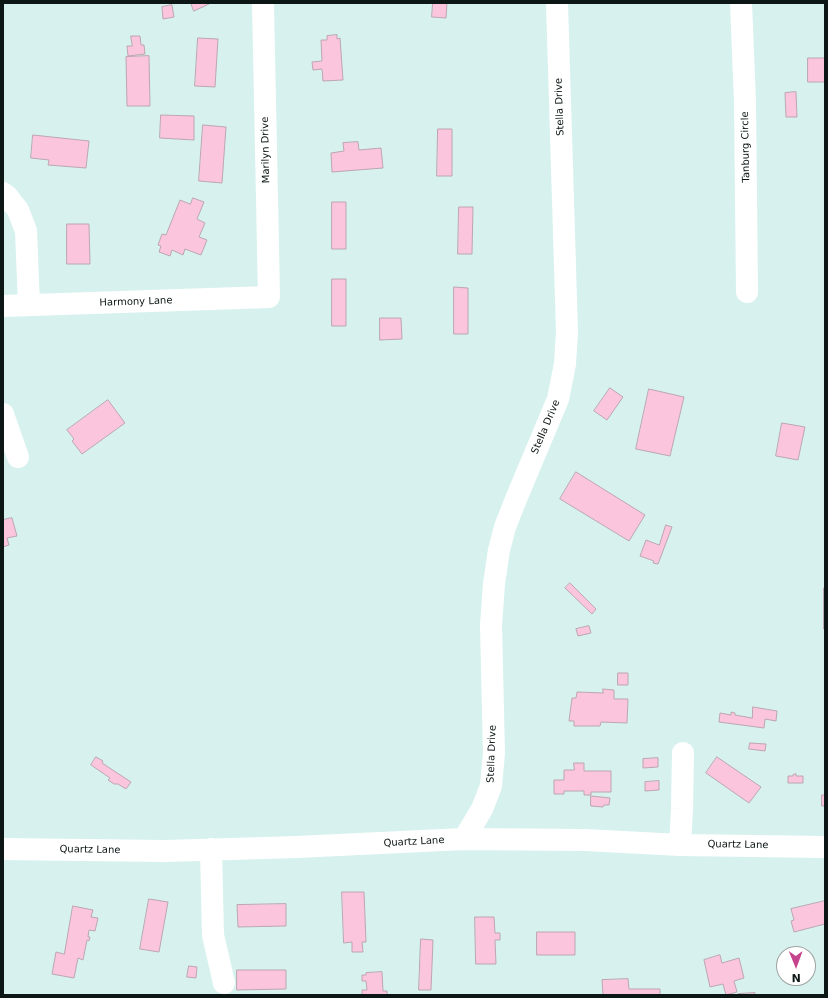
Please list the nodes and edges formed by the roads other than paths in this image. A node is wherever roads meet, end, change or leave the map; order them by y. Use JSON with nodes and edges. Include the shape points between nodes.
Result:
{"nodes":[{"id":1,"x":263,"y":3,"type":"edge"},
{"id":2,"x":557,"y":3,"type":"edge"},
{"id":3,"x":741,"y":3,"type":"edge"},
{"id":4,"x":3,"y":193,"type":"edge"},
{"id":5,"x":747,"y":292,"type":"dead end"},
{"id":6,"x":269,"y":297,"type":"joint"},
{"id":7,"x":29,"y":305,"type":"junction"},
{"id":8,"x":3,"y":306,"type":"edge"},
{"id":9,"x":3,"y":414,"type":"edge"},
{"id":10,"x":18,"y":458,"type":"dead end"},
{"id":11,"x":683,"y":753,"type":"dead end"},
{"id":12,"x":464,"y":839,"type":"junction"},
{"id":13,"x":680,"y":844,"type":"junction"},
{"id":14,"x":825,"y":847,"type":"edge"},
{"id":15,"x":3,"y":849,"type":"edge"},
{"id":16,"x":211,"y":849,"type":"junction"},
{"id":17,"x":224,"y":983,"type":"dead end"}],
"edges":[{"from":1,"to":6,"type":"street","name":"Marilyn Drive"},
{"from":2,"to":12,"type":"street","name":"Stella Drive","via":[[567,332],[565,364],[558,399],[505,527],[499,550],[492,625],[494,753],[491,786],[482,809]]},
{"from":3,"to":5,"type":"street","name":"Tanburg Circle"},
{"from":4,"to":7,"type":"street","via":[[18,210],[26,231]]},
{"from":6,"to":7,"type":"street","name":"Harmony Lane"},
{"from":7,"to":8,"type":"street","name":"Harmony Lane"},
{"from":9,"to":10,"type":"street"},
{"from":11,"to":13,"type":"street"},
{"from":12,"to":13,"type":"street","name":"Quartz Lane"},
{"from":12,"to":16,"type":"street","name":"Quartz Lane"},
{"from":13,"to":14,"type":"street","name":"Quartz Lane"},
{"from":15,"to":16,"type":"street","name":"Quartz Lane"},
{"from":16,"to":17,"type":"street","via":[[213,935]]}]}
